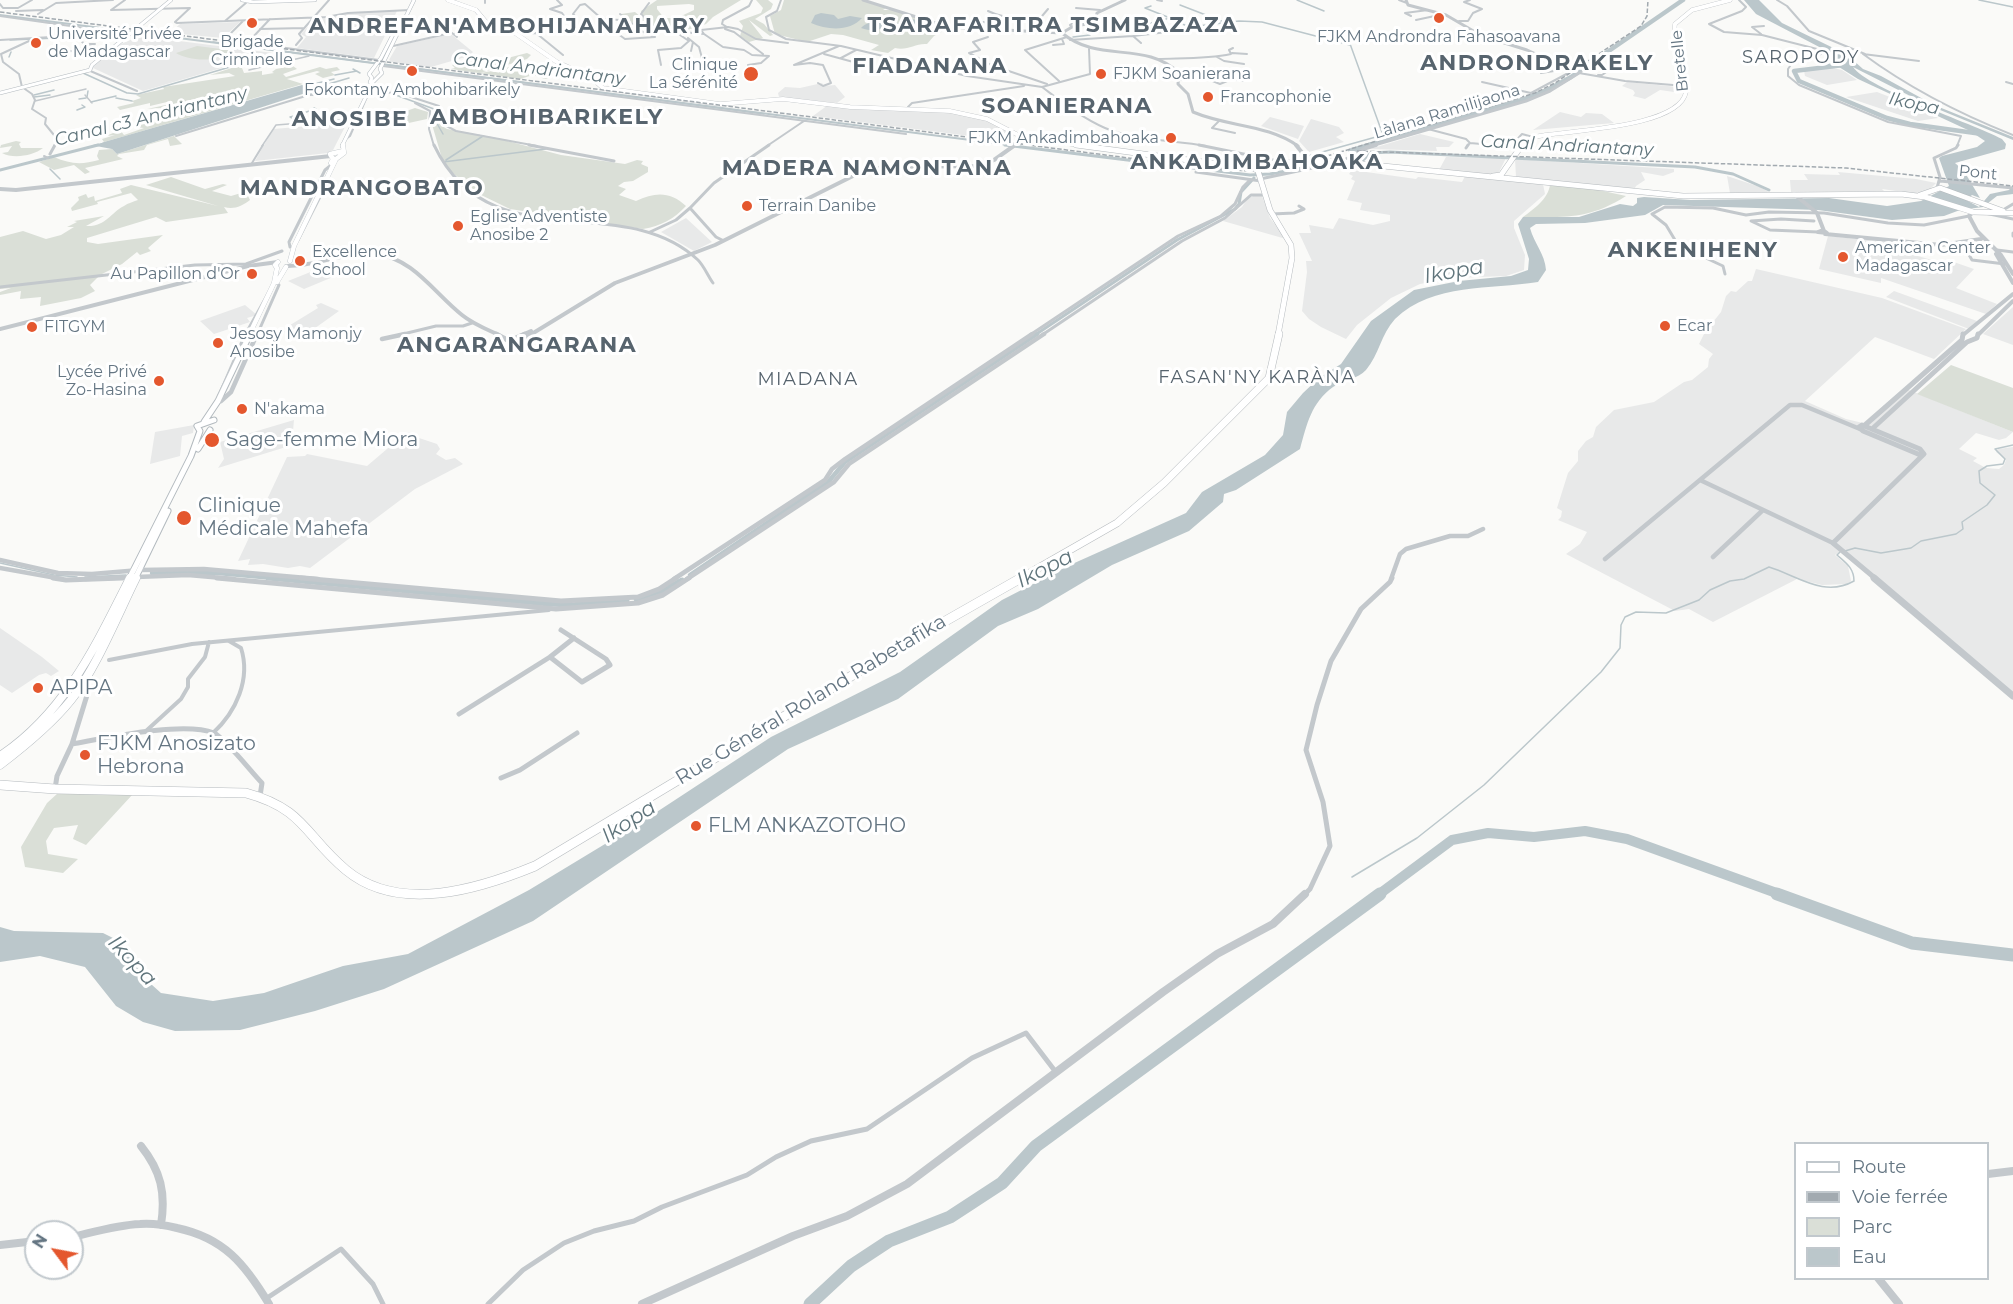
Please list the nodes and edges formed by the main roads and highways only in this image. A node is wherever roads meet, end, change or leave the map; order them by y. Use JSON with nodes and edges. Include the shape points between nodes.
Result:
{"nodes":[{"id":1,"x":169,"y":0,"type":"edge"},
{"id":2,"x":297,"y":0,"type":"edge"},
{"id":3,"x":315,"y":0,"type":"edge"},
{"id":4,"x":412,"y":0,"type":"edge"},
{"id":5,"x":450,"y":0,"type":"edge"},
{"id":6,"x":1730,"y":0,"type":"edge"},
{"id":7,"x":246,"y":1,"type":"edge"},
{"id":8,"x":407,"y":10,"type":"junction"},
{"id":9,"x":130,"y":32,"type":"junction"},
{"id":10,"x":519,"y":34,"type":"junction"},
{"id":11,"x":380,"y":63,"type":"junction"},
{"id":12,"x":85,"y":70,"type":"junction"},
{"id":13,"x":372,"y":74,"type":"junction"},
{"id":14,"x":379,"y":74,"type":"junction"},
{"id":15,"x":370,"y":86,"type":"junction"},
{"id":16,"x":0,"y":93,"type":"edge"},
{"id":17,"x":366,"y":93,"type":"junction"},
{"id":18,"x":908,"y":107,"type":"joint"},
{"id":19,"x":942,"y":108,"type":"junction"},
{"id":20,"x":961,"y":108,"type":"junction"},
{"id":21,"x":955,"y":112,"type":"junction"},
{"id":22,"x":1027,"y":136,"type":"junction"},
{"id":23,"x":1303,"y":152,"type":"road end"},
{"id":24,"x":341,"y":153,"type":"junction"},
{"id":25,"x":332,"y":154,"type":"junction"},
{"id":26,"x":1294,"y":159,"type":"junction"},
{"id":27,"x":1308,"y":160,"type":"junction"},
{"id":28,"x":1344,"y":161,"type":"junction"},
{"id":29,"x":1265,"y":162,"type":"junction"},
{"id":30,"x":331,"y":166,"type":"junction"},
{"id":31,"x":1257,"y":171,"type":"junction"},
{"id":32,"x":1505,"y":176,"type":"junction"},
{"id":33,"x":1797,"y":195,"type":"junction"},
{"id":34,"x":1925,"y":197,"type":"junction"},
{"id":35,"x":2004,"y":211,"type":"junction"},
{"id":36,"x":2013,"y":213,"type":"edge"},
{"id":37,"x":292,"y":246,"type":"junction"},
{"id":38,"x":283,"y":258,"type":"junction"},
{"id":39,"x":270,"y":263,"type":"road end"},
{"id":40,"x":278,"y":265,"type":"junction"},
{"id":41,"x":290,"y":265,"type":"junction"},
{"id":42,"x":280,"y":275,"type":"junction"},
{"id":43,"x":275,"y":283,"type":"junction"},
{"id":44,"x":220,"y":401,"type":"junction"},
{"id":45,"x":213,"y":420,"type":"junction"},
{"id":46,"x":204,"y":422,"type":"junction"},
{"id":47,"x":210,"y":430,"type":"junction"},
{"id":48,"x":200,"y":431,"type":"junction"},
{"id":49,"x":134,"y":573,"type":"junction"},
{"id":50,"x":52,"y":717,"type":"junction"},
{"id":51,"x":0,"y":756,"type":"edge"},
{"id":52,"x":0,"y":765,"type":"edge"},
{"id":53,"x":0,"y":787,"type":"edge"}],
"edges":[{"from":1,"to":9,"type":"main road"},
{"from":2,"to":7,"type":"main road"},
{"from":3,"to":7,"type":"main road"},
{"from":4,"to":8,"type":"main road"},
{"from":5,"to":10,"type":"main road","via":[[477,10],[489,23]]},
{"from":6,"to":32,"type":"main road","name":"Bretelle","via":[[1692,10],[1675,24],[1685,96],[1673,110],[1623,125],[1533,137],[1519,146]]},
{"from":8,"to":11,"type":"main road"},
{"from":8,"to":11,"type":"main road","via":[[393,46]]},
{"from":9,"to":12,"type":"main road"},
{"from":9,"to":12,"type":"main road"},
{"from":10,"to":18,"type":"main road","via":[[608,88],[718,102],[781,98]]},
{"from":10,"to":19,"type":"main road","via":[[557,62],[589,76],[599,86],[614,90],[720,104],[783,99],[850,107]]},
{"from":11,"to":13,"type":"main road"},
{"from":11,"to":14,"type":"main road"},
{"from":12,"to":16,"type":"main road"},
{"from":13,"to":14,"type":"main road"},
{"from":13,"to":15,"type":"main road"},
{"from":14,"to":15,"type":"main road"},
{"from":15,"to":17,"type":"main road"},
{"from":17,"to":24,"type":"main road"},
{"from":17,"to":25,"type":"main road","via":[[340,147]]},
{"from":18,"to":19,"type":"main road"},
{"from":19,"to":20,"type":"main road"},
{"from":19,"to":21,"type":"main road"},
{"from":20,"to":21,"type":"main road"},
{"from":20,"to":22,"type":"main road"},
{"from":21,"to":22,"type":"main road","via":[[987,119],[1016,135]]},
{"from":22,"to":31,"type":"main road"},
{"from":23,"to":26,"type":"main road"},
{"from":24,"to":25,"type":"main road"},
{"from":24,"to":30,"type":"main road"},
{"from":25,"to":30,"type":"main road"},
{"from":26,"to":27,"type":"main road"},
{"from":26,"to":29,"type":"main road"},
{"from":27,"to":28,"type":"main road"},
{"from":27,"to":29,"type":"main road"},
{"from":28,"to":32,"type":"main road"},
{"from":28,"to":32,"type":"main road"},
{"from":29,"to":31,"type":"main road"},
{"from":29,"to":31,"type":"main road"},
{"from":30,"to":37,"type":"main road"},
{"from":31,"to":53,"type":"main road","name":"Rue Général Roland Rabetafika","via":[[1272,214],[1293,253],[1272,372],[1143,503],[1117,523],[898,648],[535,866],[486,885],[436,893],[386,890],[348,872],[311,829],[290,811],[260,796]]},
{"from":32,"to":33,"type":"main road","via":[[1676,195]]},
{"from":32,"to":33,"type":"main road","via":[[1692,197]]},
{"from":33,"to":34,"type":"main road"},
{"from":34,"to":35,"type":"main road","via":[[1969,213]]},
{"from":34,"to":35,"type":"main road","via":[[1940,189]]},
{"from":35,"to":36,"type":"main road"},
{"from":37,"to":38,"type":"main road"},
{"from":37,"to":41,"type":"main road"},
{"from":38,"to":39,"type":"main road"},
{"from":38,"to":40,"type":"main road"},
{"from":40,"to":41,"type":"main road"},
{"from":40,"to":43,"type":"main road"},
{"from":41,"to":42,"type":"main road"},
{"from":41,"to":42,"type":"main road"},
{"from":42,"to":43,"type":"main road"},
{"from":43,"to":44,"type":"main road"},
{"from":44,"to":45,"type":"main road"},
{"from":44,"to":46,"type":"main road"},
{"from":45,"to":46,"type":"main road"},
{"from":45,"to":47,"type":"main road","via":[[218,424]]},
{"from":46,"to":48,"type":"main road","via":[[197,426]]},
{"from":47,"to":48,"type":"main road"},
{"from":47,"to":49,"type":"main road"},
{"from":48,"to":49,"type":"main road"},
{"from":49,"to":50,"type":"main road","via":[[91,655]]},
{"from":49,"to":50,"type":"main road","via":[[98,655],[72,699]]},
{"from":50,"to":51,"type":"main road"},
{"from":50,"to":52,"type":"main road"}]}
